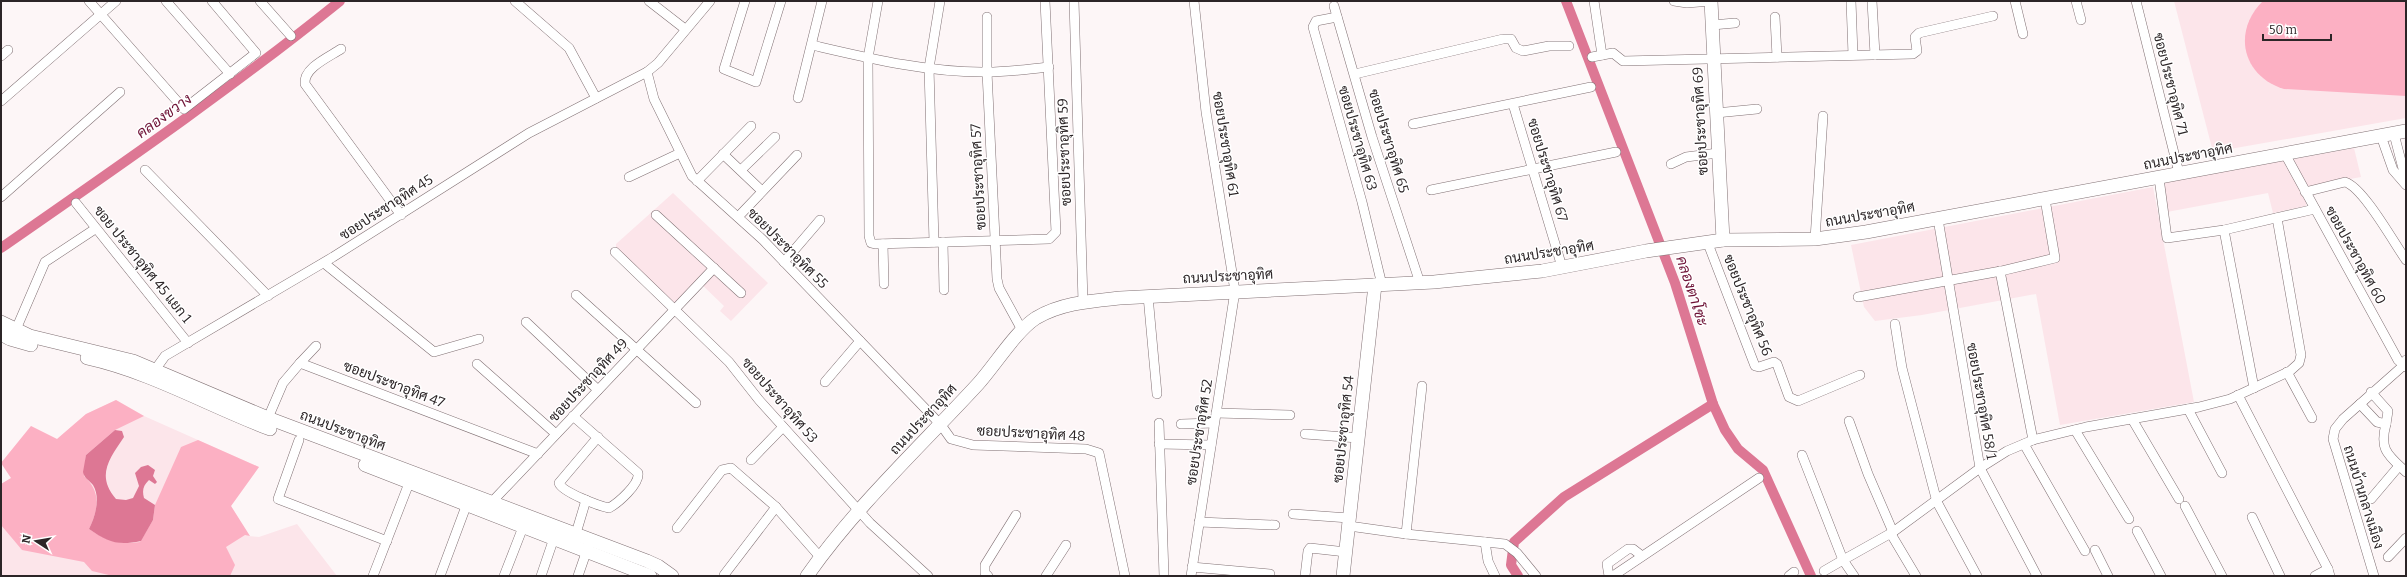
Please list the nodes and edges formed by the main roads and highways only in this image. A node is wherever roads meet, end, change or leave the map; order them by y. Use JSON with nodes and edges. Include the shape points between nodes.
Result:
{"nodes":[{"id":1,"x":1711,"y":1,"type":"edge"},
{"id":2,"x":2400,"y":132,"type":"edge"},
{"id":3,"x":1723,"y":240,"type":"junction"},
{"id":4,"x":1378,"y":285,"type":"junction"},
{"id":5,"x":1,"y":322,"type":"edge"},
{"id":6,"x":9,"y":335,"type":"edge"},
{"id":7,"x":153,"y":373,"type":"junction"},
{"id":8,"x":411,"y":478,"type":"junction"},
{"id":9,"x":525,"y":521,"type":"junction"},
{"id":10,"x":574,"y":539,"type":"junction"},
{"id":11,"x":589,"y":545,"type":"junction"},
{"id":12,"x":650,"y":576,"type":"edge"},
{"id":13,"x":672,"y":576,"type":"edge"},
{"id":14,"x":807,"y":576,"type":"edge"},
{"id":15,"x":1343,"y":576,"type":"edge"}],
"edges":[{"from":1,"to":3,"type":"main road","name":"ซอยประชาอุทิศ 69"},
{"from":2,"to":3,"type":"main road","name":"ถนนประชาอุทิศ","via":[[1938,219],[1816,239]]},
{"from":3,"to":4,"type":"main road","name":"ถนนประชาอุทิศ","via":[[1515,275]]},
{"from":4,"to":14,"type":"main road","name":"ถนนประชาอุทิศ","via":[[1148,296],[1082,302],[1045,313],[1022,330],[989,371],[820,556]]},
{"from":4,"to":15,"type":"main road","name":"ซอยประชาอุทิศ 54"},
{"from":5,"to":6,"type":"main road","name":"ถนนประชาอุทิศ"},
{"from":6,"to":7,"type":"main road","name":"ถนนประชาอุทิศ","via":[[39,348]]},
{"from":7,"to":8,"type":"main road","name":"ถนนประชาอุทิศ"},
{"from":7,"to":8,"type":"main road","name":"ถนนประชาอุทิศ","via":[[212,406],[299,440]]},
{"from":8,"to":9,"type":"main road","name":"ถนนประชาอุทิศ"},
{"from":9,"to":10,"type":"main road","name":"ถนนประชาอุทิศ"},
{"from":9,"to":10,"type":"main road","name":"ถนนประชาอุทิศ","via":[[554,538]]},
{"from":10,"to":11,"type":"main road","name":"ถนนประชาอุทิศ"},
{"from":11,"to":12,"type":"main road","name":"ถนนประชาอุทิศ"},
{"from":11,"to":13,"type":"main road","name":"ถนนประชาอุทิศ","via":[[658,566]]}]}
